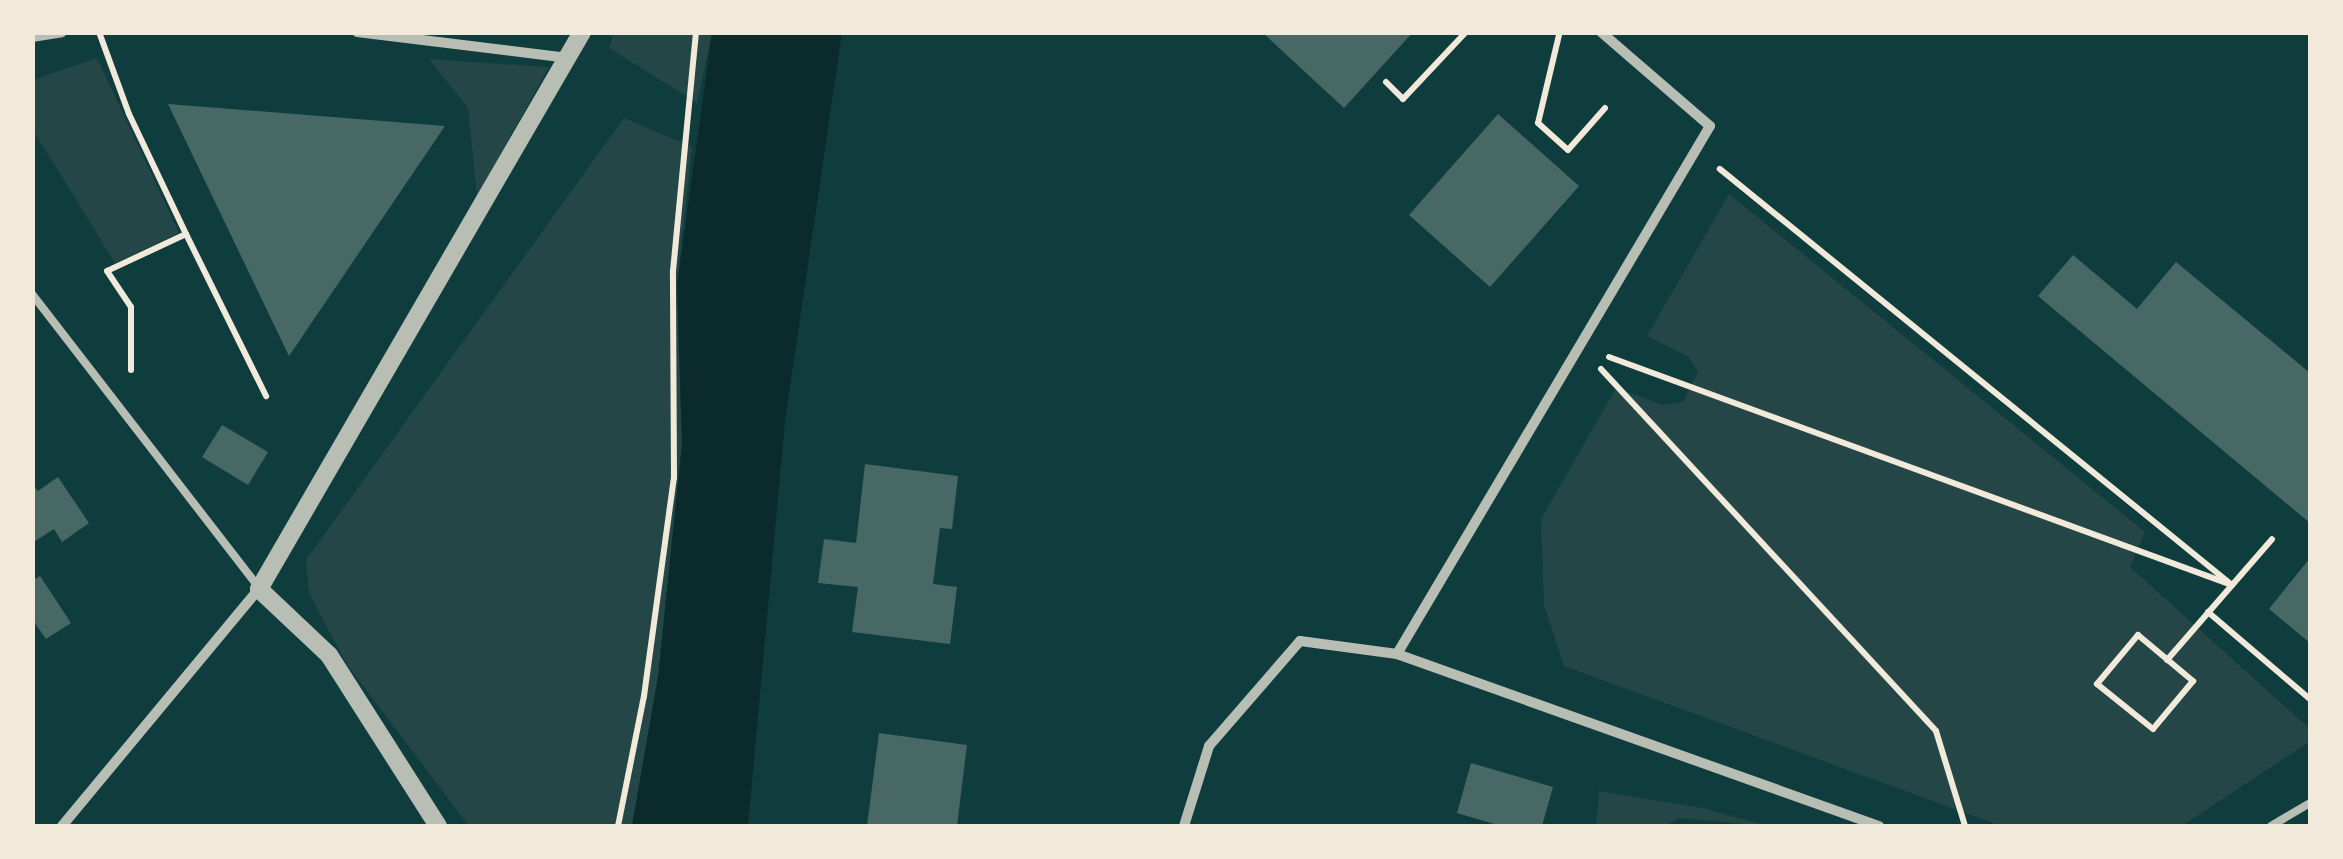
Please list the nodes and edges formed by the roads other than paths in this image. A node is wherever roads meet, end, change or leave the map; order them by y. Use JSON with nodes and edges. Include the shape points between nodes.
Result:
{"nodes":[{"id":1,"x":62,"y":32,"type":"edge"},
{"id":2,"x":358,"y":32,"type":"edge"},
{"id":3,"x":582,"y":32,"type":"edge"},
{"id":4,"x":1601,"y":32,"type":"edge"},
{"id":5,"x":32,"y":37,"type":"edge"},
{"id":6,"x":572,"y":58,"type":"junction"},
{"id":7,"x":32,"y":294,"type":"edge"},
{"id":8,"x":260,"y":588,"type":"junction"},
{"id":9,"x":1397,"y":654,"type":"junction"},
{"id":10,"x":2310,"y":803,"type":"edge"},
{"id":11,"x":62,"y":826,"type":"edge"},
{"id":12,"x":438,"y":826,"type":"edge"},
{"id":13,"x":1184,"y":826,"type":"edge"},
{"id":14,"x":1878,"y":826,"type":"edge"},
{"id":15,"x":2271,"y":826,"type":"edge"}],
"edges":[{"from":1,"to":5,"type":"street"},
{"from":2,"to":6,"type":"street"},
{"from":3,"to":6,"type":"street"},
{"from":4,"to":9,"type":"street","via":[[1710,126]]},
{"from":6,"to":8,"type":"street"},
{"from":7,"to":8,"type":"lane"},
{"from":8,"to":11,"type":"street"},
{"from":8,"to":12,"type":"street","via":[[328,655]]},
{"from":9,"to":13,"type":"street","via":[[1300,641],[1208,746]]},
{"from":9,"to":14,"type":"street"},
{"from":10,"to":15,"type":"lane"}]}
